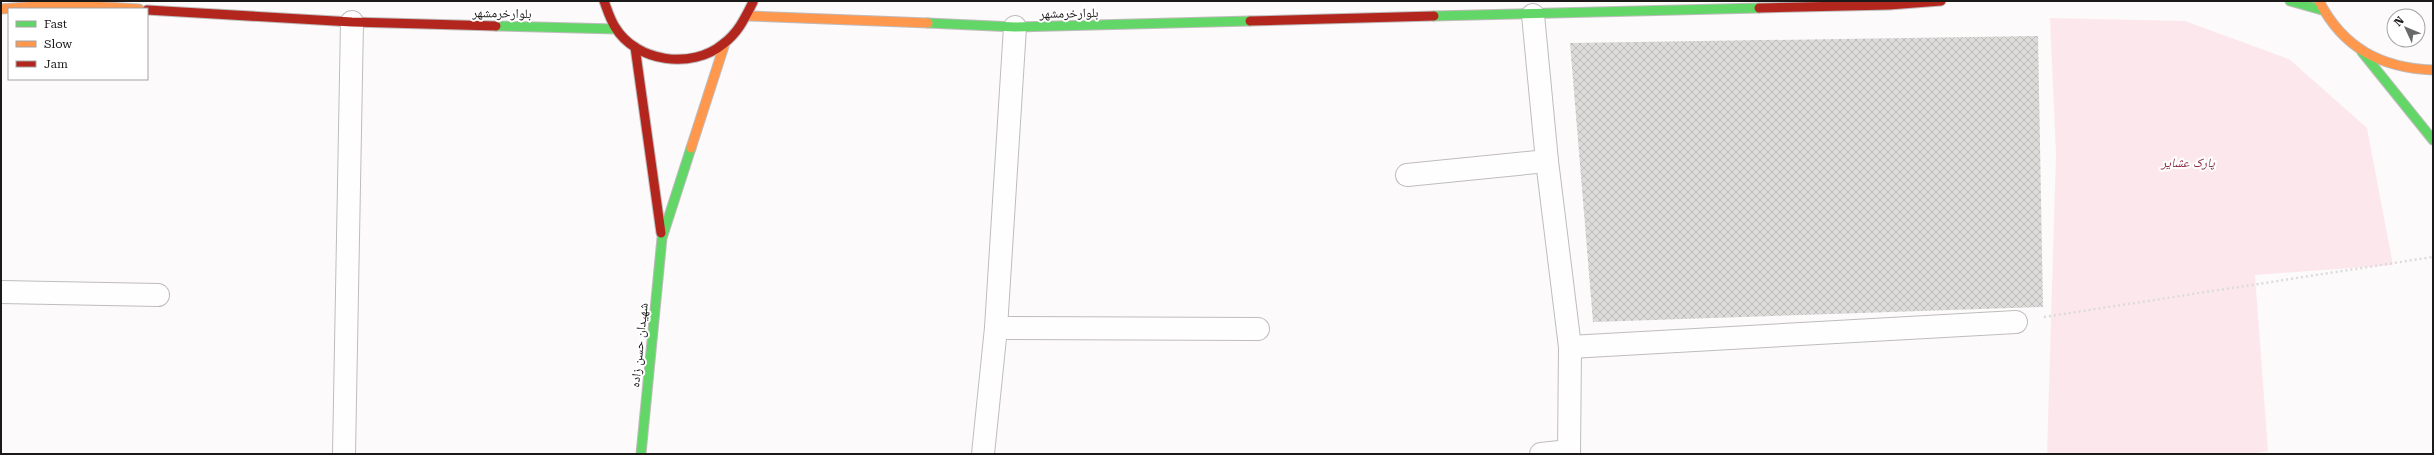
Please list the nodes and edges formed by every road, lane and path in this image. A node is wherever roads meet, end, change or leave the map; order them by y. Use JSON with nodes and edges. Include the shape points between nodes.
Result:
{"nodes":[{"id":1,"x":604,"y":1,"type":"edge"},
{"id":2,"x":753,"y":1,"type":"edge"},
{"id":3,"x":1941,"y":1,"type":"edge"},
{"id":4,"x":2290,"y":1,"type":"edge"},
{"id":5,"x":58,"y":3,"type":"edge"},
{"id":6,"x":2320,"y":5,"type":"edge"},
{"id":7,"x":10,"y":8,"type":"edge"},
{"id":8,"x":126,"y":8,"type":"edge"},
{"id":9,"x":148,"y":10,"type":"edge"},
{"id":10,"x":1533,"y":15,"type":"junction"},
{"id":11,"x":749,"y":16,"type":"junction"},
{"id":12,"x":352,"y":22,"type":"junction"},
{"id":13,"x":1015,"y":27,"type":"junction"},
{"id":14,"x":616,"y":29,"type":"junction"},
{"id":15,"x":724,"y":46,"type":"junction"},
{"id":16,"x":636,"y":47,"type":"junction"},
{"id":17,"x":2362,"y":52,"type":"junction"},
{"id":18,"x":2433,"y":70,"type":"edge"},
{"id":19,"x":2433,"y":140,"type":"edge"},
{"id":20,"x":1547,"y":161,"type":"junction"},
{"id":21,"x":1407,"y":175,"type":"dead end"},
{"id":22,"x":662,"y":238,"type":"junction"},
{"id":23,"x":2433,"y":257,"type":"edge"},
{"id":24,"x":1,"y":292,"type":"edge"},
{"id":25,"x":158,"y":295,"type":"dead end"},
{"id":26,"x":2016,"y":322,"type":"joint"},
{"id":27,"x":996,"y":328,"type":"junction"},
{"id":28,"x":1258,"y":329,"type":"dead end"},
{"id":29,"x":1570,"y":347,"type":"junction"},
{"id":30,"x":1569,"y":452,"type":"edge"},
{"id":31,"x":344,"y":454,"type":"edge"},
{"id":32,"x":641,"y":454,"type":"edge"},
{"id":33,"x":983,"y":454,"type":"edge"},
{"id":34,"x":1540,"y":454,"type":"edge"}],
"edges":[{"from":1,"to":14,"type":"main road"},
{"from":2,"to":11,"type":"main road"},
{"from":3,"to":10,"type":"main road","name":"بلوارخرمشهر","via":[[1889,5]]},
{"from":4,"to":6,"type":"main road"},
{"from":5,"to":7,"type":"main road"},
{"from":5,"to":8,"type":"main road"},
{"from":6,"to":17,"type":"main road","via":[[2340,32]]},
{"from":9,"to":12,"type":"main road","name":"بلوارخرمشهر"},
{"from":10,"to":13,"type":"main road","name":"بلوارخرمشهر"},
{"from":10,"to":20,"type":"street"},
{"from":11,"to":13,"type":"main road","name":"بلوارخرمشهر"},
{"from":11,"to":15,"type":"main road","via":[[738,33]]},
{"from":12,"to":14,"type":"main road","name":"بلوارخرمشهر"},
{"from":12,"to":31,"type":"street"},
{"from":13,"to":27,"type":"street"},
{"from":14,"to":16,"type":"main road"},
{"from":15,"to":16,"type":"main road","via":[[706,56],[686,60],[666,60],[647,54]]},
{"from":15,"to":22,"type":"main road","name":"شهیدان حسن زاده"},
{"from":16,"to":22,"type":"main road","name":"شهیدان حسن زاده"},
{"from":17,"to":18,"type":"main road","via":[[2388,64],[2417,70]]},
{"from":17,"to":19,"type":"main road"},
{"from":20,"to":21,"type":"street"},
{"from":20,"to":29,"type":"street"},
{"from":22,"to":32,"type":"main road","name":"شهیدان حسن زاده"},
{"from":23,"to":26,"type":"path"},
{"from":24,"to":25,"type":"street"},
{"from":26,"to":29,"type":"street"},
{"from":27,"to":28,"type":"street"},
{"from":27,"to":33,"type":"street"},
{"from":29,"to":30,"type":"street"},
{"from":30,"to":34,"type":"street"}]}
